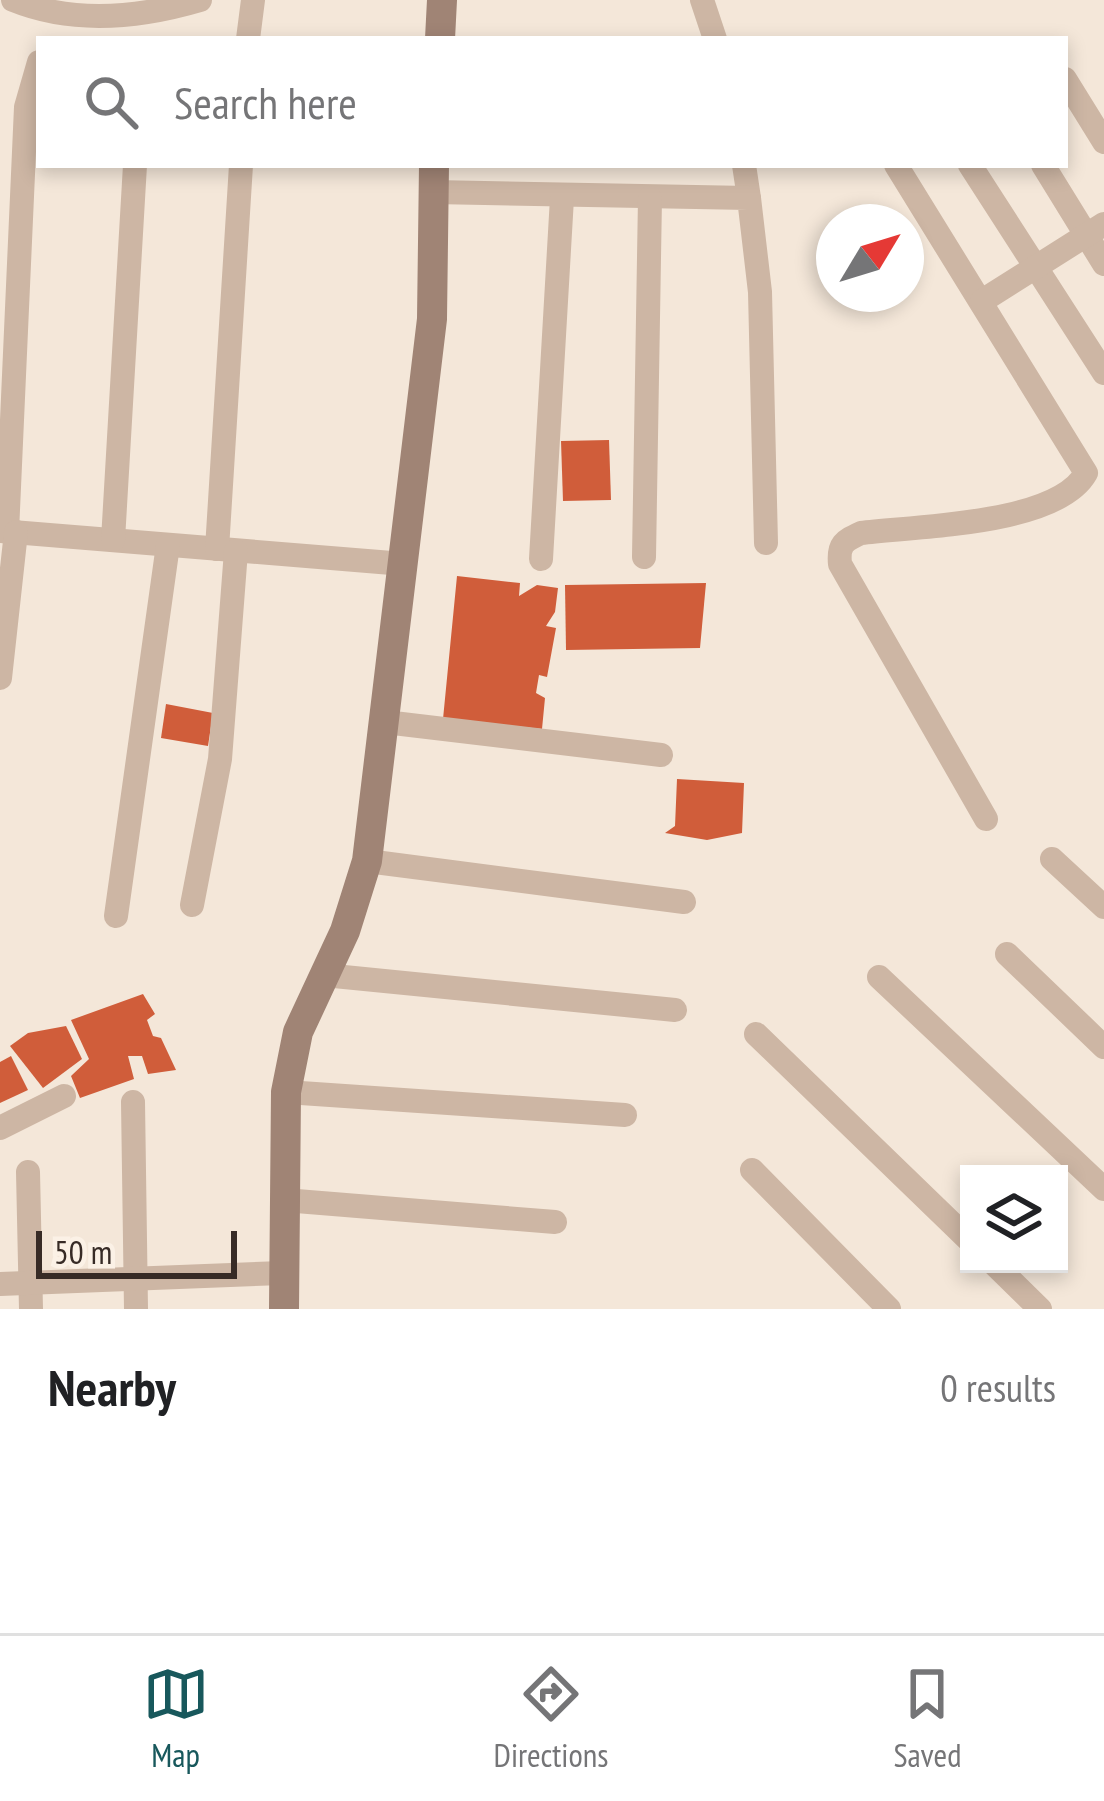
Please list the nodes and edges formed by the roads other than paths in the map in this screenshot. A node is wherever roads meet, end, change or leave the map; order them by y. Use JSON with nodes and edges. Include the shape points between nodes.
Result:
{"nodes":[{"id":1,"x":14,"y":0,"type":"edge"},
{"id":2,"x":200,"y":0,"type":"edge"},
{"id":3,"x":253,"y":0,"type":"edge"},
{"id":4,"x":442,"y":0,"type":"edge"},
{"id":5,"x":702,"y":0,"type":"edge"},
{"id":6,"x":131,"y":4,"type":"edge"},
{"id":7,"x":49,"y":28,"type":"edge"},
{"id":8,"x":136,"y":36,"type":"edge"},
{"id":9,"x":248,"y":36,"type":"edge"},
{"id":10,"x":440,"y":36,"type":"edge"},
{"id":11,"x":714,"y":36,"type":"edge"},
{"id":12,"x":36,"y":72,"type":"edge"},
{"id":13,"x":1068,"y":84,"type":"edge"},
{"id":14,"x":1104,"y":142,"type":"edge"},
{"id":15,"x":135,"y":168,"type":"edge"},
{"id":16,"x":241,"y":168,"type":"edge"},
{"id":17,"x":744,"y":168,"type":"edge"},
{"id":18,"x":898,"y":168,"type":"edge"},
{"id":19,"x":972,"y":168,"type":"edge"},
{"id":20,"x":1045,"y":168,"type":"edge"},
{"id":21,"x":434,"y":178,"type":"edge"},
{"id":22,"x":562,"y":198,"type":"junction"},
{"id":23,"x":650,"y":198,"type":"junction"},
{"id":24,"x":749,"y":198,"type":"junction"},
{"id":25,"x":1095,"y":230,"type":"edge"},
{"id":26,"x":1104,"y":264,"type":"edge"},
{"id":27,"x":1036,"y":268,"type":"junction"},
{"id":28,"x":982,"y":302,"type":"junction"},
{"id":29,"x":1104,"y":373,"type":"edge"},
{"id":30,"x":8,"y":532,"type":"edge"},
{"id":31,"x":113,"y":540,"type":"junction"},
{"id":32,"x":766,"y":543,"type":"dead end"},
{"id":33,"x":168,"y":545,"type":"junction"},
{"id":34,"x":227,"y":550,"type":"junction"},
{"id":35,"x":644,"y":556,"type":"dead end"},
{"id":36,"x":541,"y":559,"type":"dead end"},
{"id":37,"x":404,"y":564,"type":"junction"},
{"id":38,"x":0,"y":678,"type":"edge"},
{"id":39,"x":385,"y":722,"type":"junction"},
{"id":40,"x":661,"y":755,"type":"dead end"},
{"id":41,"x":986,"y":819,"type":"dead end"},
{"id":42,"x":1052,"y":860,"type":"dead end"},
{"id":43,"x":367,"y":861,"type":"junction"},
{"id":44,"x":684,"y":902,"type":"dead end"},
{"id":45,"x":192,"y":905,"type":"dead end"},
{"id":46,"x":1104,"y":907,"type":"edge"},
{"id":47,"x":116,"y":916,"type":"dead end"},
{"id":48,"x":1007,"y":955,"type":"dead end"},
{"id":49,"x":324,"y":975,"type":"junction"},
{"id":50,"x":879,"y":977,"type":"dead end"},
{"id":51,"x":674,"y":1010,"type":"dead end"},
{"id":52,"x":756,"y":1034,"type":"dead end"},
{"id":53,"x":1104,"y":1047,"type":"edge"},
{"id":54,"x":286,"y":1092,"type":"junction"},
{"id":55,"x":64,"y":1096,"type":"dead end"},
{"id":56,"x":133,"y":1102,"type":"dead end"},
{"id":57,"x":625,"y":1115,"type":"dead end"},
{"id":58,"x":0,"y":1128,"type":"edge"},
{"id":59,"x":752,"y":1170,"type":"dead end"},
{"id":60,"x":28,"y":1172,"type":"dead end"},
{"id":61,"x":1104,"y":1189,"type":"edge"},
{"id":62,"x":284,"y":1200,"type":"junction"},
{"id":63,"x":555,"y":1222,"type":"dead end"},
{"id":64,"x":960,"y":1231,"type":"edge"},
{"id":65,"x":282,"y":1273,"type":"junction"},
{"id":66,"x":1003,"y":1273,"type":"edge"},
{"id":67,"x":136,"y":1279,"type":"junction"},
{"id":68,"x":31,"y":1282,"type":"junction"},
{"id":69,"x":0,"y":1284,"type":"edge"},
{"id":70,"x":31,"y":1309,"type":"edge"},
{"id":71,"x":136,"y":1309,"type":"edge"},
{"id":72,"x":284,"y":1309,"type":"edge"},
{"id":73,"x":889,"y":1309,"type":"edge"},
{"id":74,"x":1040,"y":1309,"type":"edge"}],
"edges":[{"from":1,"to":7,"type":"street"},
{"from":2,"to":6,"type":"street"},
{"from":3,"to":9,"type":"street"},
{"from":4,"to":10,"type":"street"},
{"from":5,"to":11,"type":"street"},
{"from":6,"to":7,"type":"street"},
{"from":6,"to":8,"type":"street"},
{"from":12,"to":30,"type":"street","via":[[26,107]]},
{"from":13,"to":14,"type":"street"},
{"from":15,"to":31,"type":"street"},
{"from":16,"to":34,"type":"street"},
{"from":17,"to":24,"type":"street"},
{"from":18,"to":28,"type":"street"},
{"from":19,"to":27,"type":"street"},
{"from":20,"to":25,"type":"street"},
{"from":21,"to":22,"type":"street"},
{"from":21,"to":37,"type":"street","via":[[432,319]]},
{"from":22,"to":23,"type":"street"},
{"from":22,"to":36,"type":"street"},
{"from":23,"to":24,"type":"street"},
{"from":23,"to":35,"type":"street"},
{"from":24,"to":32,"type":"street","via":[[760,292]]},
{"from":25,"to":26,"type":"street"},
{"from":25,"to":27,"type":"street"},
{"from":27,"to":28,"type":"street"},
{"from":27,"to":29,"type":"street"},
{"from":28,"to":41,"type":"street","via":[[1084,465],[1083,480],[1023,512],[861,533],[839,550]]},
{"from":30,"to":31,"type":"street"},
{"from":30,"to":38,"type":"street"},
{"from":31,"to":33,"type":"street"},
{"from":33,"to":34,"type":"street"},
{"from":33,"to":47,"type":"street"},
{"from":34,"to":37,"type":"street"},
{"from":34,"to":45,"type":"street","via":[[220,759]]},
{"from":37,"to":39,"type":"street"},
{"from":39,"to":40,"type":"street"},
{"from":39,"to":43,"type":"street"},
{"from":42,"to":46,"type":"street"},
{"from":43,"to":44,"type":"street"},
{"from":43,"to":49,"type":"street"},
{"from":48,"to":53,"type":"street"},
{"from":49,"to":51,"type":"street"},
{"from":49,"to":54,"type":"street","via":[[298,1032]]},
{"from":50,"to":61,"type":"street"},
{"from":52,"to":64,"type":"street"},
{"from":54,"to":57,"type":"street"},
{"from":54,"to":62,"type":"street"},
{"from":55,"to":58,"type":"street"},
{"from":56,"to":67,"type":"street"},
{"from":59,"to":73,"type":"street"},
{"from":60,"to":68,"type":"street"},
{"from":62,"to":63,"type":"street"},
{"from":62,"to":65,"type":"street"},
{"from":65,"to":67,"type":"street"},
{"from":65,"to":72,"type":"street"},
{"from":66,"to":74,"type":"street"},
{"from":67,"to":68,"type":"street"},
{"from":67,"to":71,"type":"street"},
{"from":68,"to":69,"type":"street"},
{"from":68,"to":70,"type":"street"}]}
